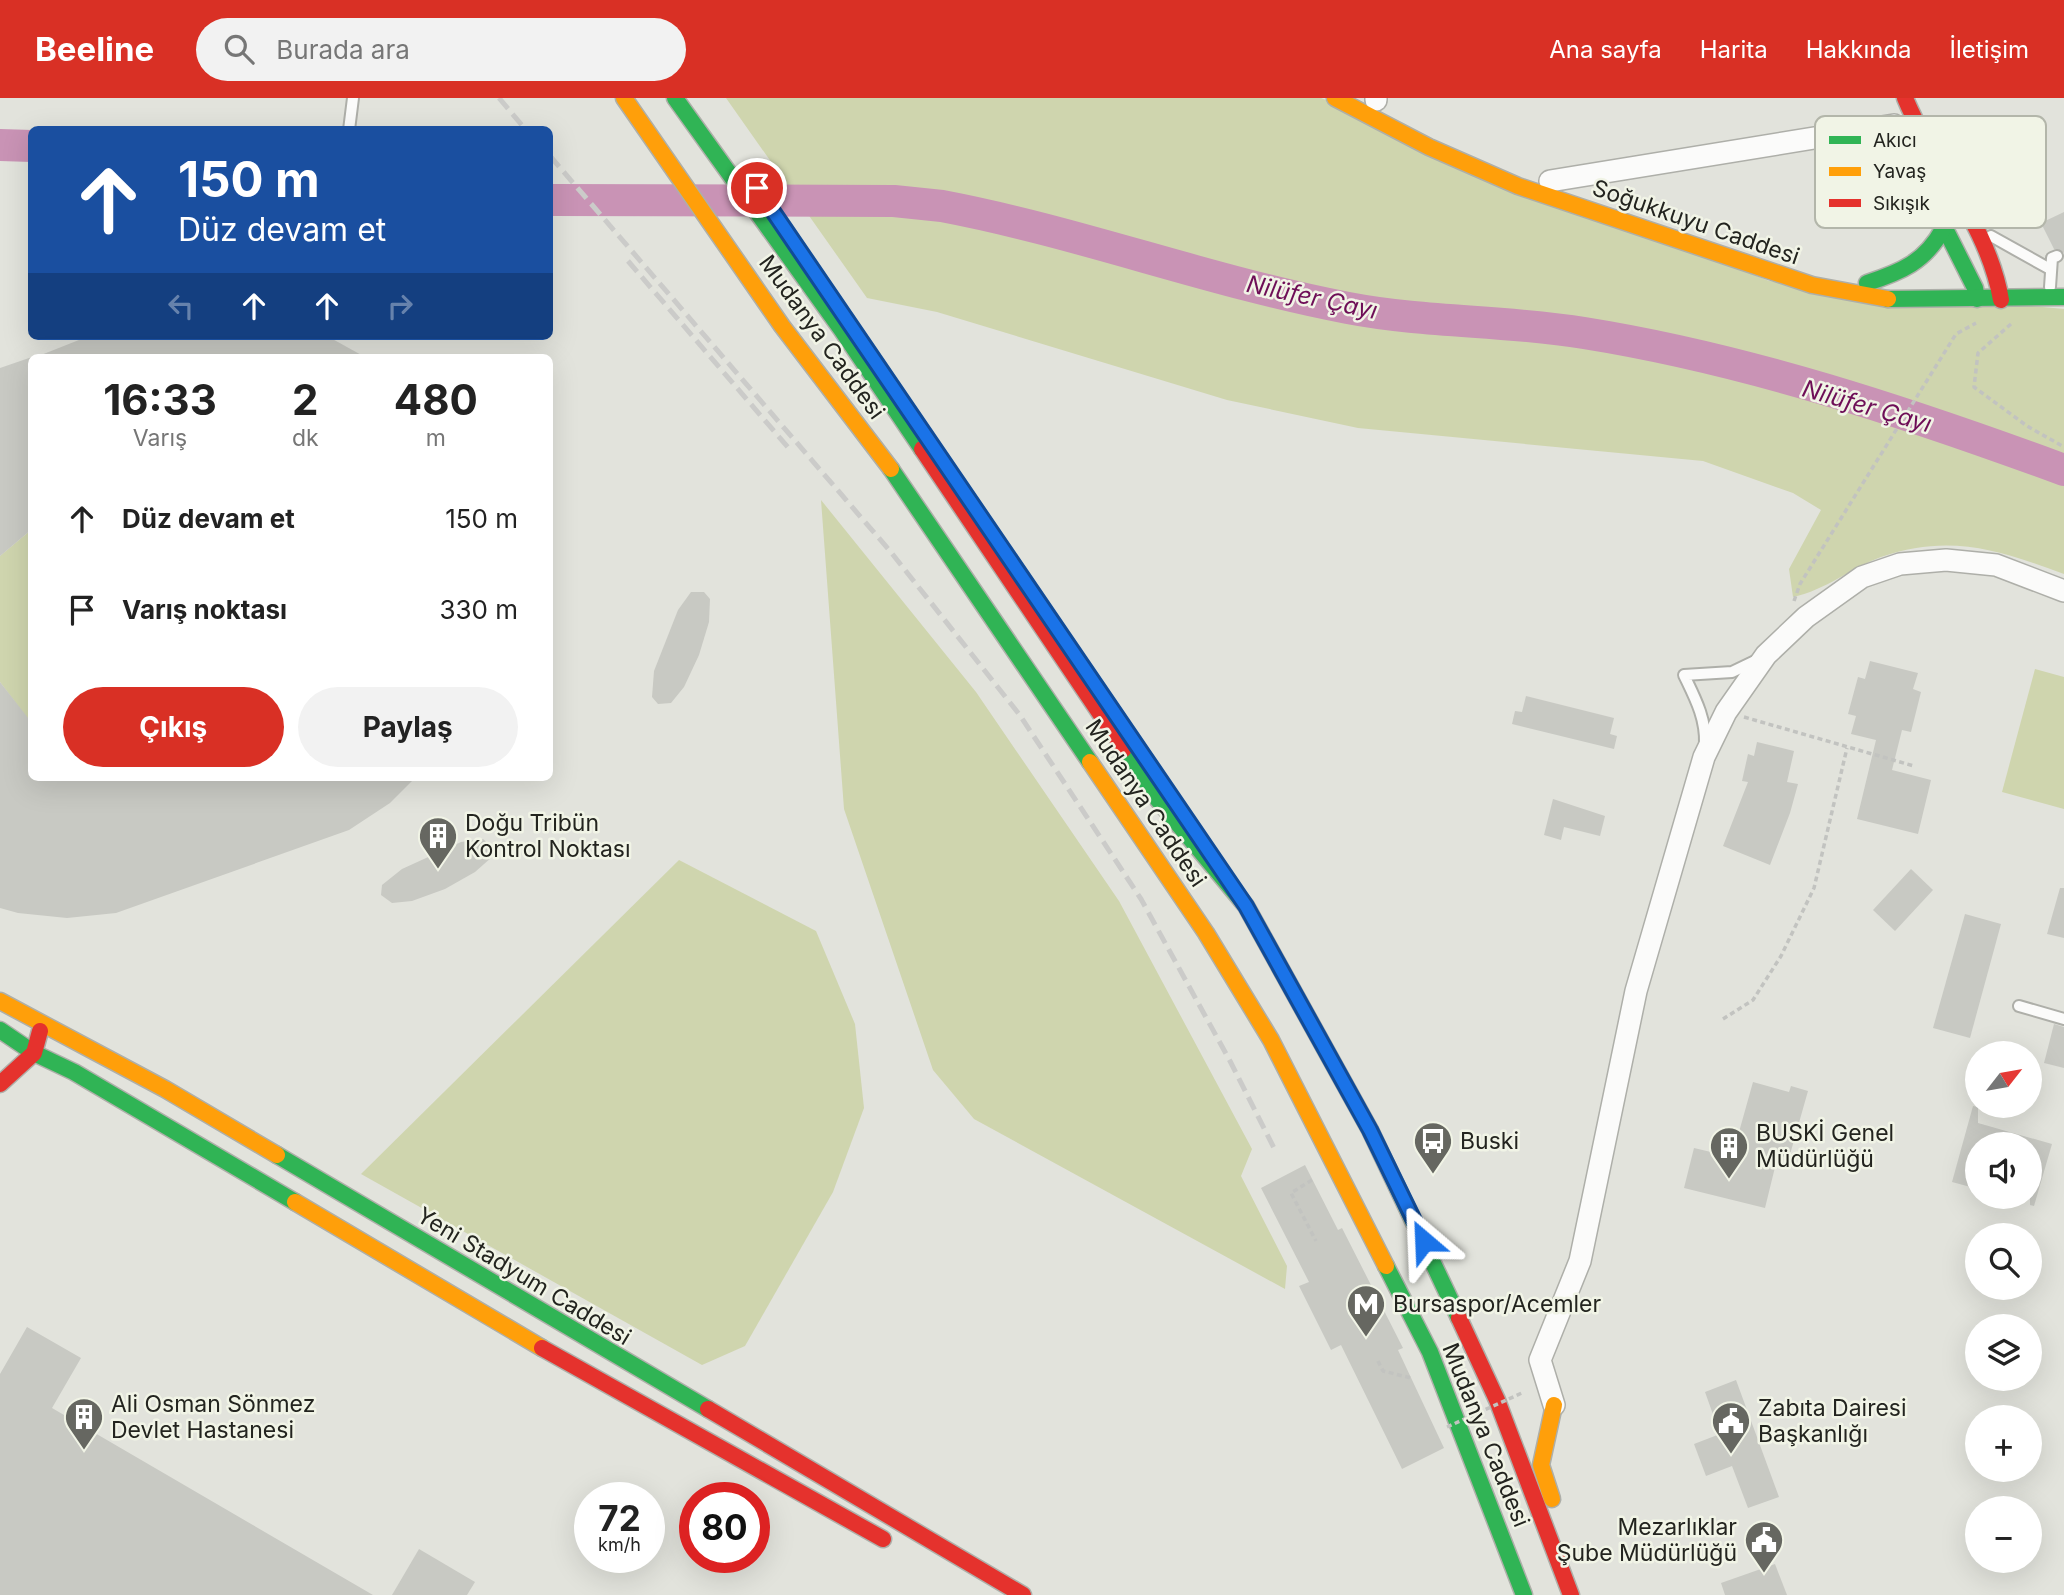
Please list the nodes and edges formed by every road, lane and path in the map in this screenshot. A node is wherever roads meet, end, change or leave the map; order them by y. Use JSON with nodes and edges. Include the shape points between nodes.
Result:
{"nodes":[{"id":1,"x":675,"y":98,"type":"edge"},
{"id":2,"x":688,"y":98,"type":"edge"},
{"id":3,"x":1335,"y":98,"type":"edge"},
{"id":4,"x":1905,"y":98,"type":"edge"},
{"id":5,"x":353,"y":101,"type":"edge"},
{"id":6,"x":618,"y":101,"type":"edge"},
{"id":7,"x":1383,"y":103,"type":"edge"},
{"id":8,"x":1911,"y":116,"type":"edge"},
{"id":9,"x":702,"y":119,"type":"junction"},
{"id":10,"x":350,"y":126,"type":"edge"},
{"id":11,"x":1815,"y":130,"type":"edge"},
{"id":12,"x":1550,"y":181,"type":"junction"},
{"id":13,"x":1976,"y":228,"type":"joint"},
{"id":14,"x":1943,"y":229,"type":"joint"},
{"id":15,"x":2057,"y":256,"type":"dead end"},
{"id":16,"x":2050,"y":269,"type":"junction"},
{"id":17,"x":1867,"y":283,"type":"junction"},
{"id":18,"x":2051,"y":289,"type":"edge"},
{"id":19,"x":2001,"y":293,"type":"junction"},
{"id":20,"x":1976,"y":294,"type":"junction"},
{"id":21,"x":2064,"y":297,"type":"edge"},
{"id":22,"x":1956,"y":334,"type":"dead end"},
{"id":23,"x":2064,"y":447,"type":"edge"},
{"id":24,"x":1800,"y":584,"type":"dead end"},
{"id":25,"x":2064,"y":591,"type":"edge"},
{"id":26,"x":1766,"y":655,"type":"junction"},
{"id":27,"x":1726,"y":712,"type":"junction"},
{"id":28,"x":1847,"y":748,"type":"junction"},
{"id":29,"x":1704,"y":757,"type":"junction"},
{"id":30,"x":1914,"y":766,"type":"dead end"},
{"id":31,"x":0,"y":1000,"type":"edge"},
{"id":32,"x":2019,"y":1006,"type":"dead end"},
{"id":33,"x":1723,"y":1019,"type":"dead end"},
{"id":34,"x":2064,"y":1019,"type":"edge"},
{"id":35,"x":41,"y":1024,"type":"junction"},
{"id":36,"x":0,"y":1030,"type":"edge"},
{"id":37,"x":28,"y":1048,"type":"junction"},
{"id":38,"x":0,"y":1072,"type":"edge"},
{"id":39,"x":74,"y":1072,"type":"junction"},
{"id":40,"x":0,"y":1084,"type":"edge"},
{"id":41,"x":1336,"y":1166,"type":"junction"},
{"id":42,"x":1316,"y":1241,"type":"dead end"},
{"id":43,"x":1378,"y":1361,"type":"dead end"},
{"id":44,"x":1416,"y":1380,"type":"dead end"},
{"id":45,"x":1524,"y":1392,"type":"dead end"},
{"id":46,"x":1554,"y":1405,"type":"joint"},
{"id":47,"x":1447,"y":1427,"type":"dead end"},
{"id":48,"x":898,"y":1547,"type":"dead end"},
{"id":49,"x":1522,"y":1592,"type":"edge"},
{"id":50,"x":1023,"y":1595,"type":"edge"},
{"id":51,"x":1571,"y":1595,"type":"edge"},
{"id":52,"x":1577,"y":1595,"type":"edge"}],
"edges":[{"from":1,"to":9,"type":"main road"},
{"from":2,"to":9,"type":"main road"},
{"from":3,"to":20,"type":"main road","name":"Soğukkuyu Caddesi","via":[[1518,186],[1812,285],[1884,299]]},
{"from":4,"to":8,"type":"main road"},
{"from":5,"to":10,"type":"lane"},
{"from":6,"to":41,"type":"main road","name":"Mudanya Caddesi","via":[[642,122],[782,326],[898,478],[1203,928],[1271,1040]]},
{"from":7,"to":12,"type":"main road","name":"Soğukkuyu Caddesi"},
{"from":9,"to":51,"type":"main road","name":"Mudanya Caddesi","via":[[845,326],[1158,800],[1246,906],[1370,1130],[1434,1264],[1497,1400]]},
{"from":11,"to":12,"type":"street"},
{"from":12,"to":17,"type":"main road","name":"Soğukkuyu Caddesi","via":[[1752,251]]},
{"from":13,"to":16,"type":"lane"},
{"from":13,"to":19,"type":"main road","via":[[1997,272]]},
{"from":14,"to":17,"type":"main road","via":[[1921,262]]},
{"from":14,"to":20,"type":"main road"},
{"from":15,"to":16,"type":"lane"},
{"from":16,"to":18,"type":"lane"},
{"from":17,"to":20,"type":"main road","name":"Soğukkuyu Caddesi"},
{"from":18,"to":19,"type":"main road","name":"Soğukkuyu Caddesi"},
{"from":18,"to":21,"type":"main road","name":"Soğukkuyu Caddesi"},
{"from":18,"to":23,"type":"path","via":[[1978,353],[1974,387],[2026,426]]},
{"from":19,"to":20,"type":"main road","name":"Soğukkuyu Caddesi"},
{"from":22,"to":24,"type":"path"},
{"from":25,"to":26,"type":"street","via":[[1996,565],[1946,560],[1900,564],[1862,578],[1832,596]]},
{"from":26,"to":27,"type":"street"},
{"from":26,"to":29,"type":"lane","via":[[1732,672],[1684,676],[1706,729]]},
{"from":27,"to":28,"type":"path"},
{"from":27,"to":29,"type":"street"},
{"from":28,"to":30,"type":"path"},
{"from":28,"to":33,"type":"path","via":[[1814,888],[1782,956],[1754,1000]]},
{"from":29,"to":46,"type":"street","via":[[1636,991],[1580,1261],[1541,1360]]},
{"from":31,"to":35,"type":"main road","name":"Yeni Stadyum Caddesi"},
{"from":32,"to":34,"type":"lane"},
{"from":35,"to":37,"type":"main road"},
{"from":35,"to":50,"type":"main road","name":"Yeni Stadyum Caddesi","via":[[165,1089]]},
{"from":36,"to":37,"type":"main road"},
{"from":37,"to":38,"type":"main road"},
{"from":37,"to":39,"type":"main road"},
{"from":37,"to":40,"type":"main road"},
{"from":39,"to":40,"type":"main road","via":[[39,1074]]},
{"from":39,"to":48,"type":"main road","via":[[587,1374]]},
{"from":41,"to":42,"type":"path","via":[[1291,1193]]},
{"from":41,"to":49,"type":"main road","name":"Mudanya Caddesi","via":[[1430,1352]]},
{"from":43,"to":44,"type":"path","via":[[1383,1371]]},
{"from":45,"to":47,"type":"path","bridge":true},
{"from":46,"to":52,"type":"main road","via":[[1541,1465],[1571,1553]]}]}
